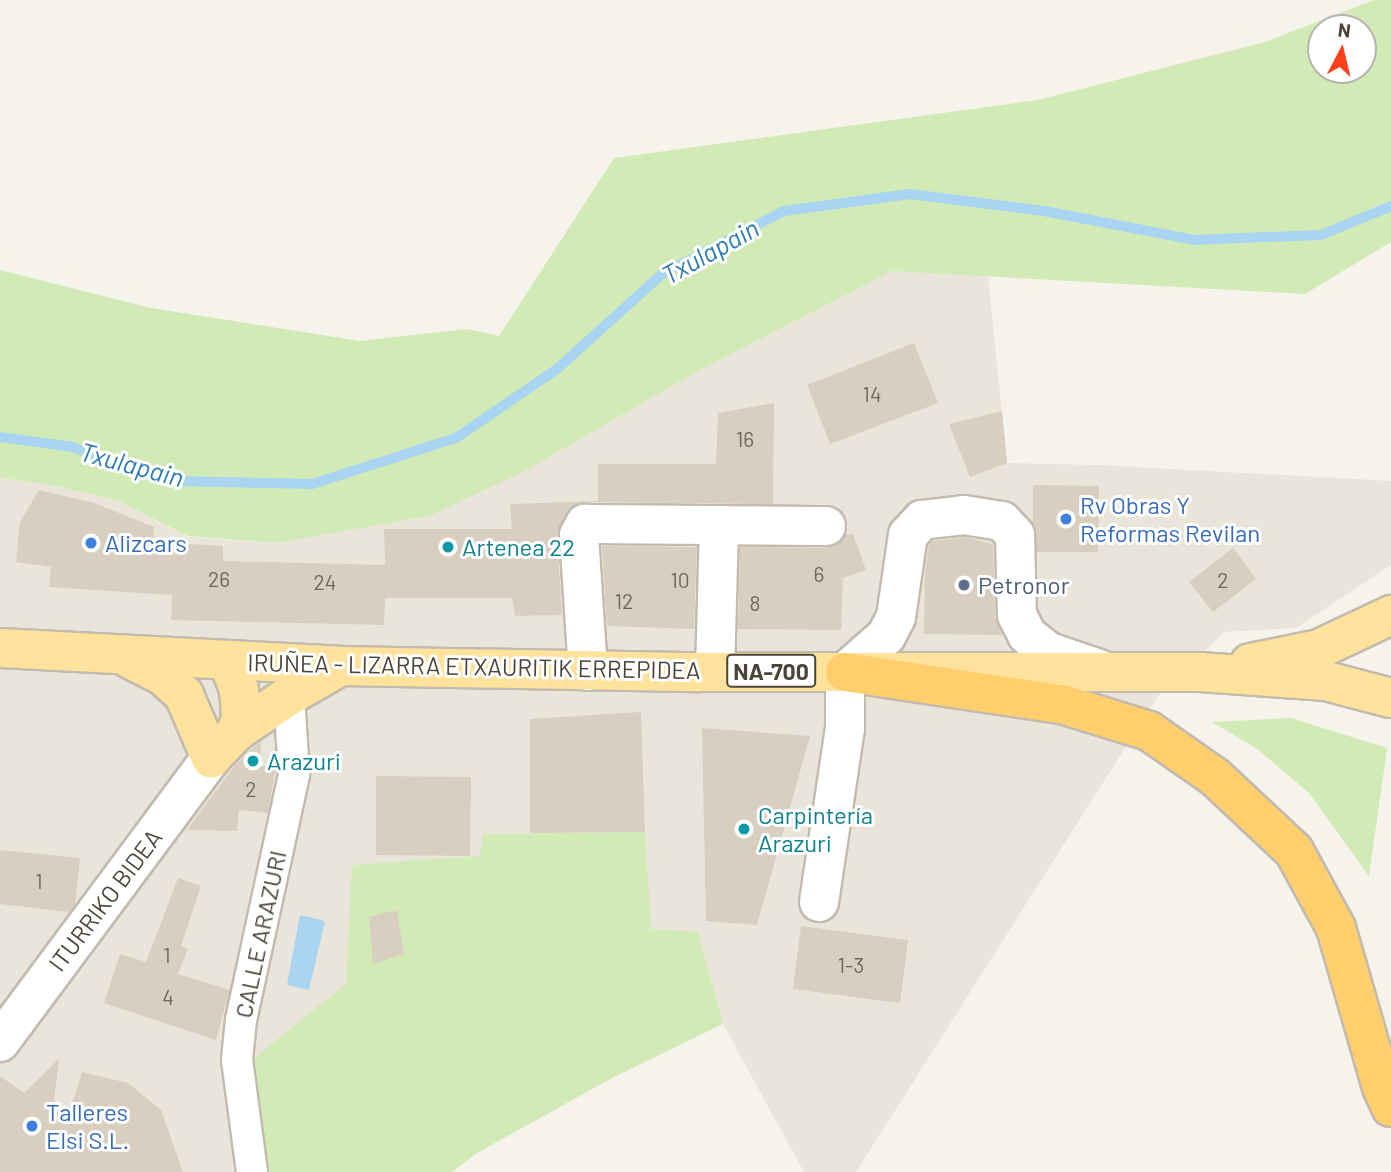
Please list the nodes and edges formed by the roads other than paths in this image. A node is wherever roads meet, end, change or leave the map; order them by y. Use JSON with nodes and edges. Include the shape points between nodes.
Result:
{"nodes":[{"id":1,"x":719,"y":525,"type":"junction"},
{"id":2,"x":826,"y":526,"type":"dead end"},
{"id":3,"x":1391,"y":615,"type":"edge"},
{"id":4,"x":0,"y":637,"type":"edge"},
{"id":5,"x":0,"y":648,"type":"edge"},
{"id":6,"x":37,"y":651,"type":"junction"},
{"id":7,"x":126,"y":657,"type":"junction"},
{"id":8,"x":228,"y":661,"type":"junction"},
{"id":9,"x":341,"y":666,"type":"junction"},
{"id":10,"x":588,"y":671,"type":"junction"},
{"id":11,"x":715,"y":671,"type":"junction"},
{"id":12,"x":845,"y":672,"type":"junction"},
{"id":13,"x":1200,"y":672,"type":"junction"},
{"id":14,"x":1111,"y":673,"type":"junction"},
{"id":15,"x":289,"y":696,"type":"junction"},
{"id":16,"x":1391,"y":698,"type":"edge"},
{"id":17,"x":237,"y":731,"type":"junction"},
{"id":18,"x":211,"y":758,"type":"junction"},
{"id":19,"x":819,"y":902,"type":"dead end"},
{"id":20,"x":0,"y":1042,"type":"edge"},
{"id":21,"x":1391,"y":1107,"type":"edge"},
{"id":22,"x":252,"y":1172,"type":"edge"}],
"edges":[{"from":1,"to":2,"type":"street"},
{"from":1,"to":10,"type":"street","via":[[585,524],[579,535]]},
{"from":1,"to":11,"type":"street"},
{"from":3,"to":13,"type":"main road","name":"IRUÑEA - LIZARRA ETXAURITIK ERREPIDEA","number":"NA-700","via":[[1319,649]]},
{"from":4,"to":6,"type":"main road"},
{"from":5,"to":6,"type":"main road","name":"IRUÑEA - LIZARRA ETXAURITIK ERREPIDEA","number":"NA-700"},
{"from":6,"to":7,"type":"main road","name":"IRUÑEA - LIZARRA ETXAURITIK ERREPIDEA","number":"NA-700"},
{"from":7,"to":8,"type":"main road","name":"IRUÑEA - LIZARRA ETXAURITIK ERREPIDEA","number":"NA-700"},
{"from":7,"to":18,"type":"main road","via":[[162,675],[184,695]]},
{"from":8,"to":9,"type":"main road","name":"IRUÑEA - LIZARRA ETXAURITIK ERREPIDEA","number":"NA-700"},
{"from":8,"to":17,"type":"main road","via":[[239,689]]},
{"from":9,"to":10,"type":"main road","name":"IRUÑEA - LIZARRA ETXAURITIK ERREPIDEA","number":"NA-700"},
{"from":9,"to":15,"type":"main road"},
{"from":10,"to":11,"type":"main road","name":"IRUÑEA - LIZARRA ETXAURITIK ERREPIDEA","number":"NA-700"},
{"from":11,"to":12,"type":"main road","name":"IRUÑEA - LIZARRA ETXAURITIK ERREPIDEA","number":"NA-700"},
{"from":12,"to":14,"type":"main road","name":"IRUÑEA - LIZARRA ETXAURITIK ERREPIDEA","number":"NA-700"},
{"from":12,"to":14,"type":"street","via":[[886,636],[897,617],[908,535],[922,520],[964,515],[1002,521],[1015,535],[1017,615],[1027,635],[1049,652]]},
{"from":12,"to":19,"type":"street","via":[[845,728]]},
{"from":12,"to":21,"type":"highway","via":[[1065,705],[1149,731],[1215,777],[1294,851],[1336,928]]},
{"from":13,"to":14,"type":"main road","name":"IRUÑEA - LIZARRA ETXAURITIK ERREPIDEA","number":"NA-700"},
{"from":13,"to":16,"type":"main road","name":"IRUÑEA - LIZARRA ETXAURITIK ERREPIDEA","number":"NA-700","via":[[1326,681]]},
{"from":15,"to":17,"type":"main road"},
{"from":15,"to":22,"type":"street","name":"CALLE ARAZURI","via":[[294,774],[241,1020],[237,1060]]},
{"from":17,"to":18,"type":"main road"},
{"from":18,"to":20,"type":"street","name":"ITURRIKO BIDEA"}]}
